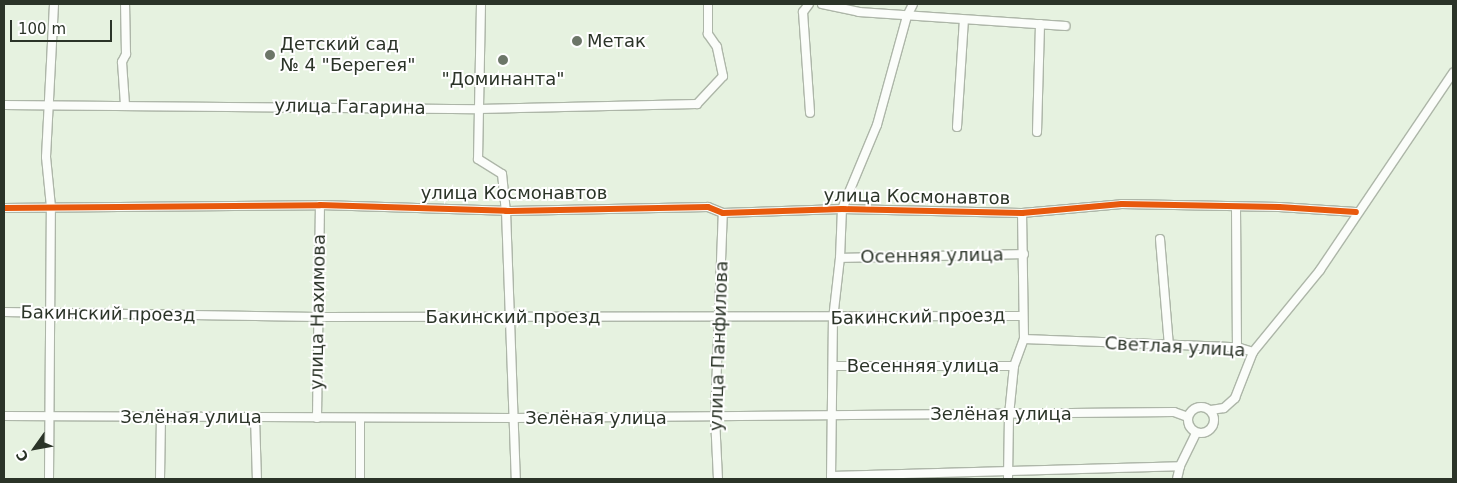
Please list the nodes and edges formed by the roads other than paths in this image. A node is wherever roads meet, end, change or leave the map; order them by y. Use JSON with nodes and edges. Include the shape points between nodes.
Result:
{"nodes":[{"id":1,"x":54,"y":4,"type":"edge"},
{"id":2,"x":125,"y":4,"type":"edge"},
{"id":3,"x":481,"y":4,"type":"edge"},
{"id":4,"x":708,"y":4,"type":"edge"},
{"id":5,"x":807,"y":4,"type":"edge"},
{"id":6,"x":822,"y":4,"type":"edge"},
{"id":7,"x":913,"y":4,"type":"edge"},
{"id":8,"x":907,"y":16,"type":"junction"},
{"id":9,"x":964,"y":20,"type":"junction"},
{"id":10,"x":1040,"y":24,"type":"junction"},
{"id":11,"x":1066,"y":26,"type":"dead end"},
{"id":12,"x":1453,"y":73,"type":"edge"},
{"id":13,"x":4,"y":105,"type":"edge"},
{"id":14,"x":48,"y":105,"type":"junction"},
{"id":15,"x":125,"y":105,"type":"junction"},
{"id":16,"x":479,"y":109,"type":"junction"},
{"id":17,"x":810,"y":113,"type":"dead end"},
{"id":18,"x":958,"y":127,"type":"dead end"},
{"id":19,"x":1037,"y":132,"type":"dead end"},
{"id":20,"x":320,"y":205,"type":"junction"},
{"id":21,"x":51,"y":207,"type":"junction"},
{"id":22,"x":4,"y":208,"type":"edge"},
{"id":23,"x":1236,"y":208,"type":"junction"},
{"id":24,"x":842,"y":209,"type":"junction"},
{"id":25,"x":506,"y":210,"type":"junction"},
{"id":26,"x":1356,"y":212,"type":"junction"},
{"id":27,"x":723,"y":213,"type":"junction"},
{"id":28,"x":1022,"y":213,"type":"junction"},
{"id":29,"x":1160,"y":239,"type":"dead end"},
{"id":30,"x":1024,"y":254,"type":"junction"},
{"id":31,"x":840,"y":258,"type":"junction"},
{"id":32,"x":4,"y":312,"type":"edge"},
{"id":33,"x":49,"y":312,"type":"junction"},
{"id":34,"x":1023,"y":316,"type":"junction"},
{"id":35,"x":318,"y":317,"type":"junction"},
{"id":36,"x":509,"y":317,"type":"junction"},
{"id":37,"x":720,"y":318,"type":"junction"},
{"id":38,"x":833,"y":318,"type":"junction"},
{"id":39,"x":1024,"y":339,"type":"junction"},
{"id":40,"x":1168,"y":346,"type":"junction"},
{"id":41,"x":1237,"y":348,"type":"junction"},
{"id":42,"x":1253,"y":352,"type":"junction"},
{"id":43,"x":833,"y":366,"type":"junction"},
{"id":44,"x":1014,"y":366,"type":"junction"},
{"id":45,"x":1211,"y":410,"type":"junction"},
{"id":46,"x":830,"y":415,"type":"junction"},
{"id":47,"x":1009,"y":415,"type":"junction"},
{"id":48,"x":4,"y":416,"type":"edge"},
{"id":49,"x":48,"y":417,"type":"junction"},
{"id":50,"x":161,"y":417,"type":"junction"},
{"id":51,"x":255,"y":417,"type":"junction"},
{"id":52,"x":716,"y":417,"type":"junction"},
{"id":53,"x":1188,"y":417,"type":"junction"},
{"id":54,"x":316,"y":418,"type":"junction"},
{"id":55,"x":360,"y":418,"type":"junction"},
{"id":56,"x":514,"y":418,"type":"junction"},
{"id":57,"x":1196,"y":432,"type":"junction"},
{"id":58,"x":1180,"y":466,"type":"junction"},
{"id":59,"x":1008,"y":469,"type":"junction"},
{"id":60,"x":831,"y":478,"type":"edge"},
{"id":61,"x":49,"y":479,"type":"edge"},
{"id":62,"x":160,"y":479,"type":"edge"},
{"id":63,"x":257,"y":479,"type":"edge"},
{"id":64,"x":360,"y":479,"type":"edge"},
{"id":65,"x":516,"y":479,"type":"edge"},
{"id":66,"x":718,"y":479,"type":"edge"},
{"id":67,"x":1008,"y":479,"type":"edge"},
{"id":68,"x":1177,"y":479,"type":"edge"}],
"edges":[{"from":1,"to":14,"type":"street"},
{"from":2,"to":15,"type":"street","via":[[126,54],[122,62]]},
{"from":3,"to":16,"type":"street"},
{"from":4,"to":16,"type":"street","name":"улица Гагарина","via":[[708,34],[717,47],[723,76],[697,104]]},
{"from":5,"to":17,"type":"street","via":[[803,12]]},
{"from":6,"to":8,"type":"street","via":[[859,12]]},
{"from":7,"to":8,"type":"street"},
{"from":8,"to":9,"type":"street"},
{"from":8,"to":24,"type":"street","via":[[877,125]]},
{"from":9,"to":10,"type":"street"},
{"from":9,"to":18,"type":"street"},
{"from":10,"to":11,"type":"street"},
{"from":10,"to":19,"type":"street"},
{"from":12,"to":26,"type":"street","name":"Светлая улица"},
{"from":13,"to":14,"type":"street","name":"улица Гагарина"},
{"from":14,"to":15,"type":"street","name":"улица Гагарина"},
{"from":14,"to":21,"type":"street","via":[[46,157]]},
{"from":15,"to":16,"type":"street","name":"улица Гагарина"},
{"from":16,"to":25,"type":"street","via":[[478,159],[502,174]]},
{"from":20,"to":21,"type":"street","name":"улица Космонавтов"},
{"from":20,"to":25,"type":"street","name":"улица Космонавтов"},
{"from":20,"to":35,"type":"street","name":"улица Нахимова"},
{"from":21,"to":22,"type":"street","name":"улица Космонавтов"},
{"from":21,"to":33,"type":"street"},
{"from":23,"to":26,"type":"street","name":"улица Космонавтов"},
{"from":23,"to":28,"type":"street","name":"улица Космонавтов","via":[[1122,204]]},
{"from":23,"to":41,"type":"street"},
{"from":24,"to":27,"type":"street","name":"улица Космонавтов"},
{"from":24,"to":28,"type":"street","name":"улица Космонавтов"},
{"from":24,"to":31,"type":"street"},
{"from":25,"to":27,"type":"street","name":"улица Космонавтов","via":[[708,207]]},
{"from":25,"to":36,"type":"street"},
{"from":26,"to":42,"type":"street","name":"Светлая улица","via":[[1320,270]]},
{"from":27,"to":37,"type":"street","name":"улица Панфилова"},
{"from":28,"to":30,"type":"street"},
{"from":29,"to":40,"type":"street"},
{"from":30,"to":31,"type":"street","name":"Осенняя улица"},
{"from":30,"to":34,"type":"street"},
{"from":31,"to":38,"type":"street"},
{"from":32,"to":33,"type":"street","name":"Бакинский проезд"},
{"from":33,"to":35,"type":"street","name":"Бакинский проезд"},
{"from":33,"to":49,"type":"street"},
{"from":34,"to":38,"type":"street","name":"Бакинский проезд"},
{"from":34,"to":39,"type":"street"},
{"from":35,"to":36,"type":"street","name":"Бакинский проезд"},
{"from":35,"to":54,"type":"street","name":"улица Нахимова"},
{"from":36,"to":37,"type":"street","name":"Бакинский проезд"},
{"from":36,"to":56,"type":"street"},
{"from":37,"to":38,"type":"street","name":"Бакинский проезд"},
{"from":37,"to":52,"type":"street","name":"улица Панфилова"},
{"from":38,"to":43,"type":"street"},
{"from":39,"to":40,"type":"street","name":"Светлая улица"},
{"from":39,"to":44,"type":"street"},
{"from":40,"to":41,"type":"street","name":"Светлая улица"},
{"from":41,"to":42,"type":"street","name":"Светлая улица"},
{"from":42,"to":45,"type":"street","via":[[1235,398],[1224,408]]},
{"from":43,"to":44,"type":"street","name":"Весенняя улица"},
{"from":43,"to":46,"type":"street"},
{"from":44,"to":47,"type":"street"},
{"from":45,"to":53,"type":"street","via":[[1198,407]]},
{"from":45,"to":57,"type":"street","via":[[1213,428],[1206,433]]},
{"from":46,"to":47,"type":"street","name":"Зелёная улица"},
{"from":46,"to":52,"type":"street","name":"Зелёная улица"},
{"from":46,"to":60,"type":"street"},
{"from":47,"to":53,"type":"street","name":"Зелёная улица","via":[[1174,412]]},
{"from":47,"to":59,"type":"street"},
{"from":48,"to":49,"type":"street","name":"Зелёная улица"},
{"from":49,"to":50,"type":"street","name":"Зелёная улица"},
{"from":49,"to":61,"type":"street"},
{"from":50,"to":51,"type":"street","name":"Зелёная улица"},
{"from":50,"to":62,"type":"street"},
{"from":51,"to":54,"type":"street","name":"Зелёная улица"},
{"from":51,"to":63,"type":"street"},
{"from":52,"to":56,"type":"street","name":"Зелёная улица"},
{"from":52,"to":66,"type":"street","name":"улица Панфилова"},
{"from":53,"to":57,"type":"street","via":[[1191,429]]},
{"from":54,"to":55,"type":"street","name":"Зелёная улица"},
{"from":55,"to":56,"type":"street","name":"Зелёная улица"},
{"from":55,"to":64,"type":"street"},
{"from":56,"to":65,"type":"street"},
{"from":57,"to":58,"type":"street"},
{"from":58,"to":59,"type":"street"},
{"from":58,"to":68,"type":"street"},
{"from":59,"to":60,"type":"street"},
{"from":59,"to":67,"type":"street"}]}
